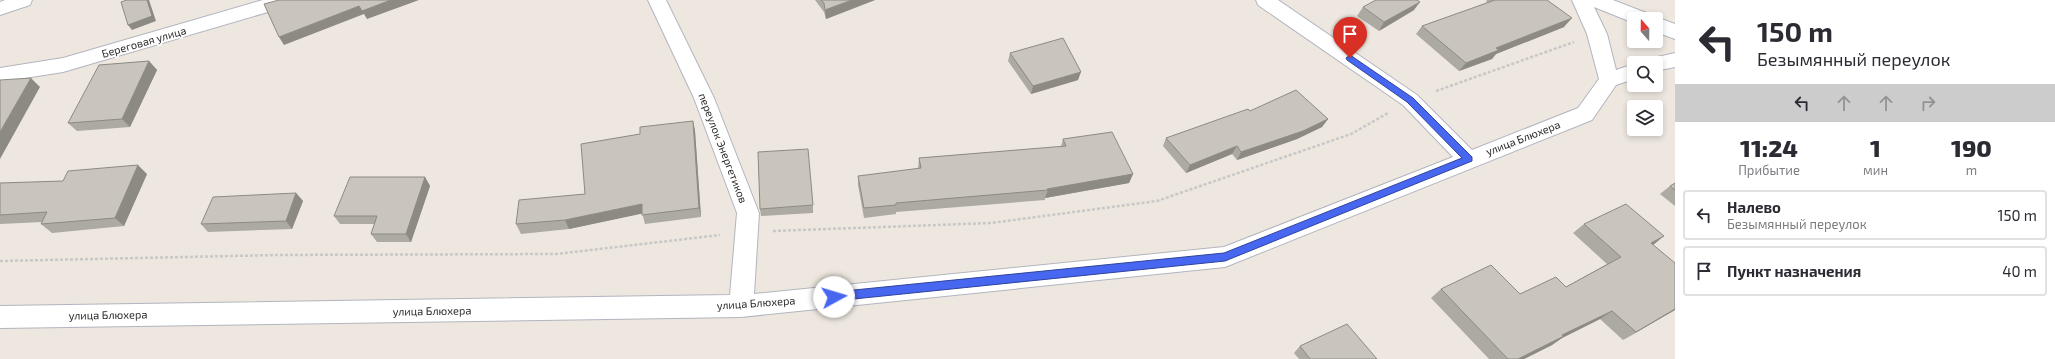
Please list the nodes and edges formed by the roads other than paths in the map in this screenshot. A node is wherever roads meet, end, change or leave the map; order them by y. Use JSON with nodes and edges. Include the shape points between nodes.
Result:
{"nodes":[{"id":1,"x":23,"y":0,"type":"edge"},
{"id":2,"x":285,"y":0,"type":"edge"},
{"id":3,"x":1265,"y":0,"type":"edge"},
{"id":4,"x":1581,"y":0,"type":"edge"},
{"id":5,"x":1595,"y":0,"type":"edge"},
{"id":6,"x":663,"y":1,"type":"edge"},
{"id":7,"x":0,"y":9,"type":"edge"},
{"id":8,"x":1627,"y":13,"type":"edge"},
{"id":9,"x":1663,"y":27,"type":"edge"},
{"id":10,"x":1675,"y":32,"type":"edge"},
{"id":11,"x":1675,"y":60,"type":"edge"},
{"id":12,"x":1663,"y":63,"type":"edge"},
{"id":13,"x":1627,"y":74,"type":"edge"},
{"id":14,"x":0,"y":75,"type":"edge"},
{"id":15,"x":1609,"y":80,"type":"junction"},
{"id":16,"x":1468,"y":159,"type":"junction"},
{"id":17,"x":741,"y":306,"type":"junction"},
{"id":18,"x":0,"y":317,"type":"edge"}],
"edges":[{"from":1,"to":7,"type":"street"},
{"from":2,"to":14,"type":"street","name":"Береговая улица","via":[[63,65]]},
{"from":3,"to":16,"type":"street","via":[[1410,100]]},
{"from":4,"to":15,"type":"street","via":[[1597,34]]},
{"from":5,"to":8,"type":"street"},
{"from":6,"to":17,"type":"street","name":"переулок Энергетиков","via":[[748,213]]},
{"from":9,"to":10,"type":"street"},
{"from":11,"to":12,"type":"street"},
{"from":13,"to":15,"type":"street"},
{"from":15,"to":16,"type":"street","name":"улица Блюхера","via":[[1585,114]]},
{"from":16,"to":17,"type":"street","name":"улица Блюхера","via":[[1225,257]]},
{"from":17,"to":18,"type":"street","name":"улица Блюхера"}]}
